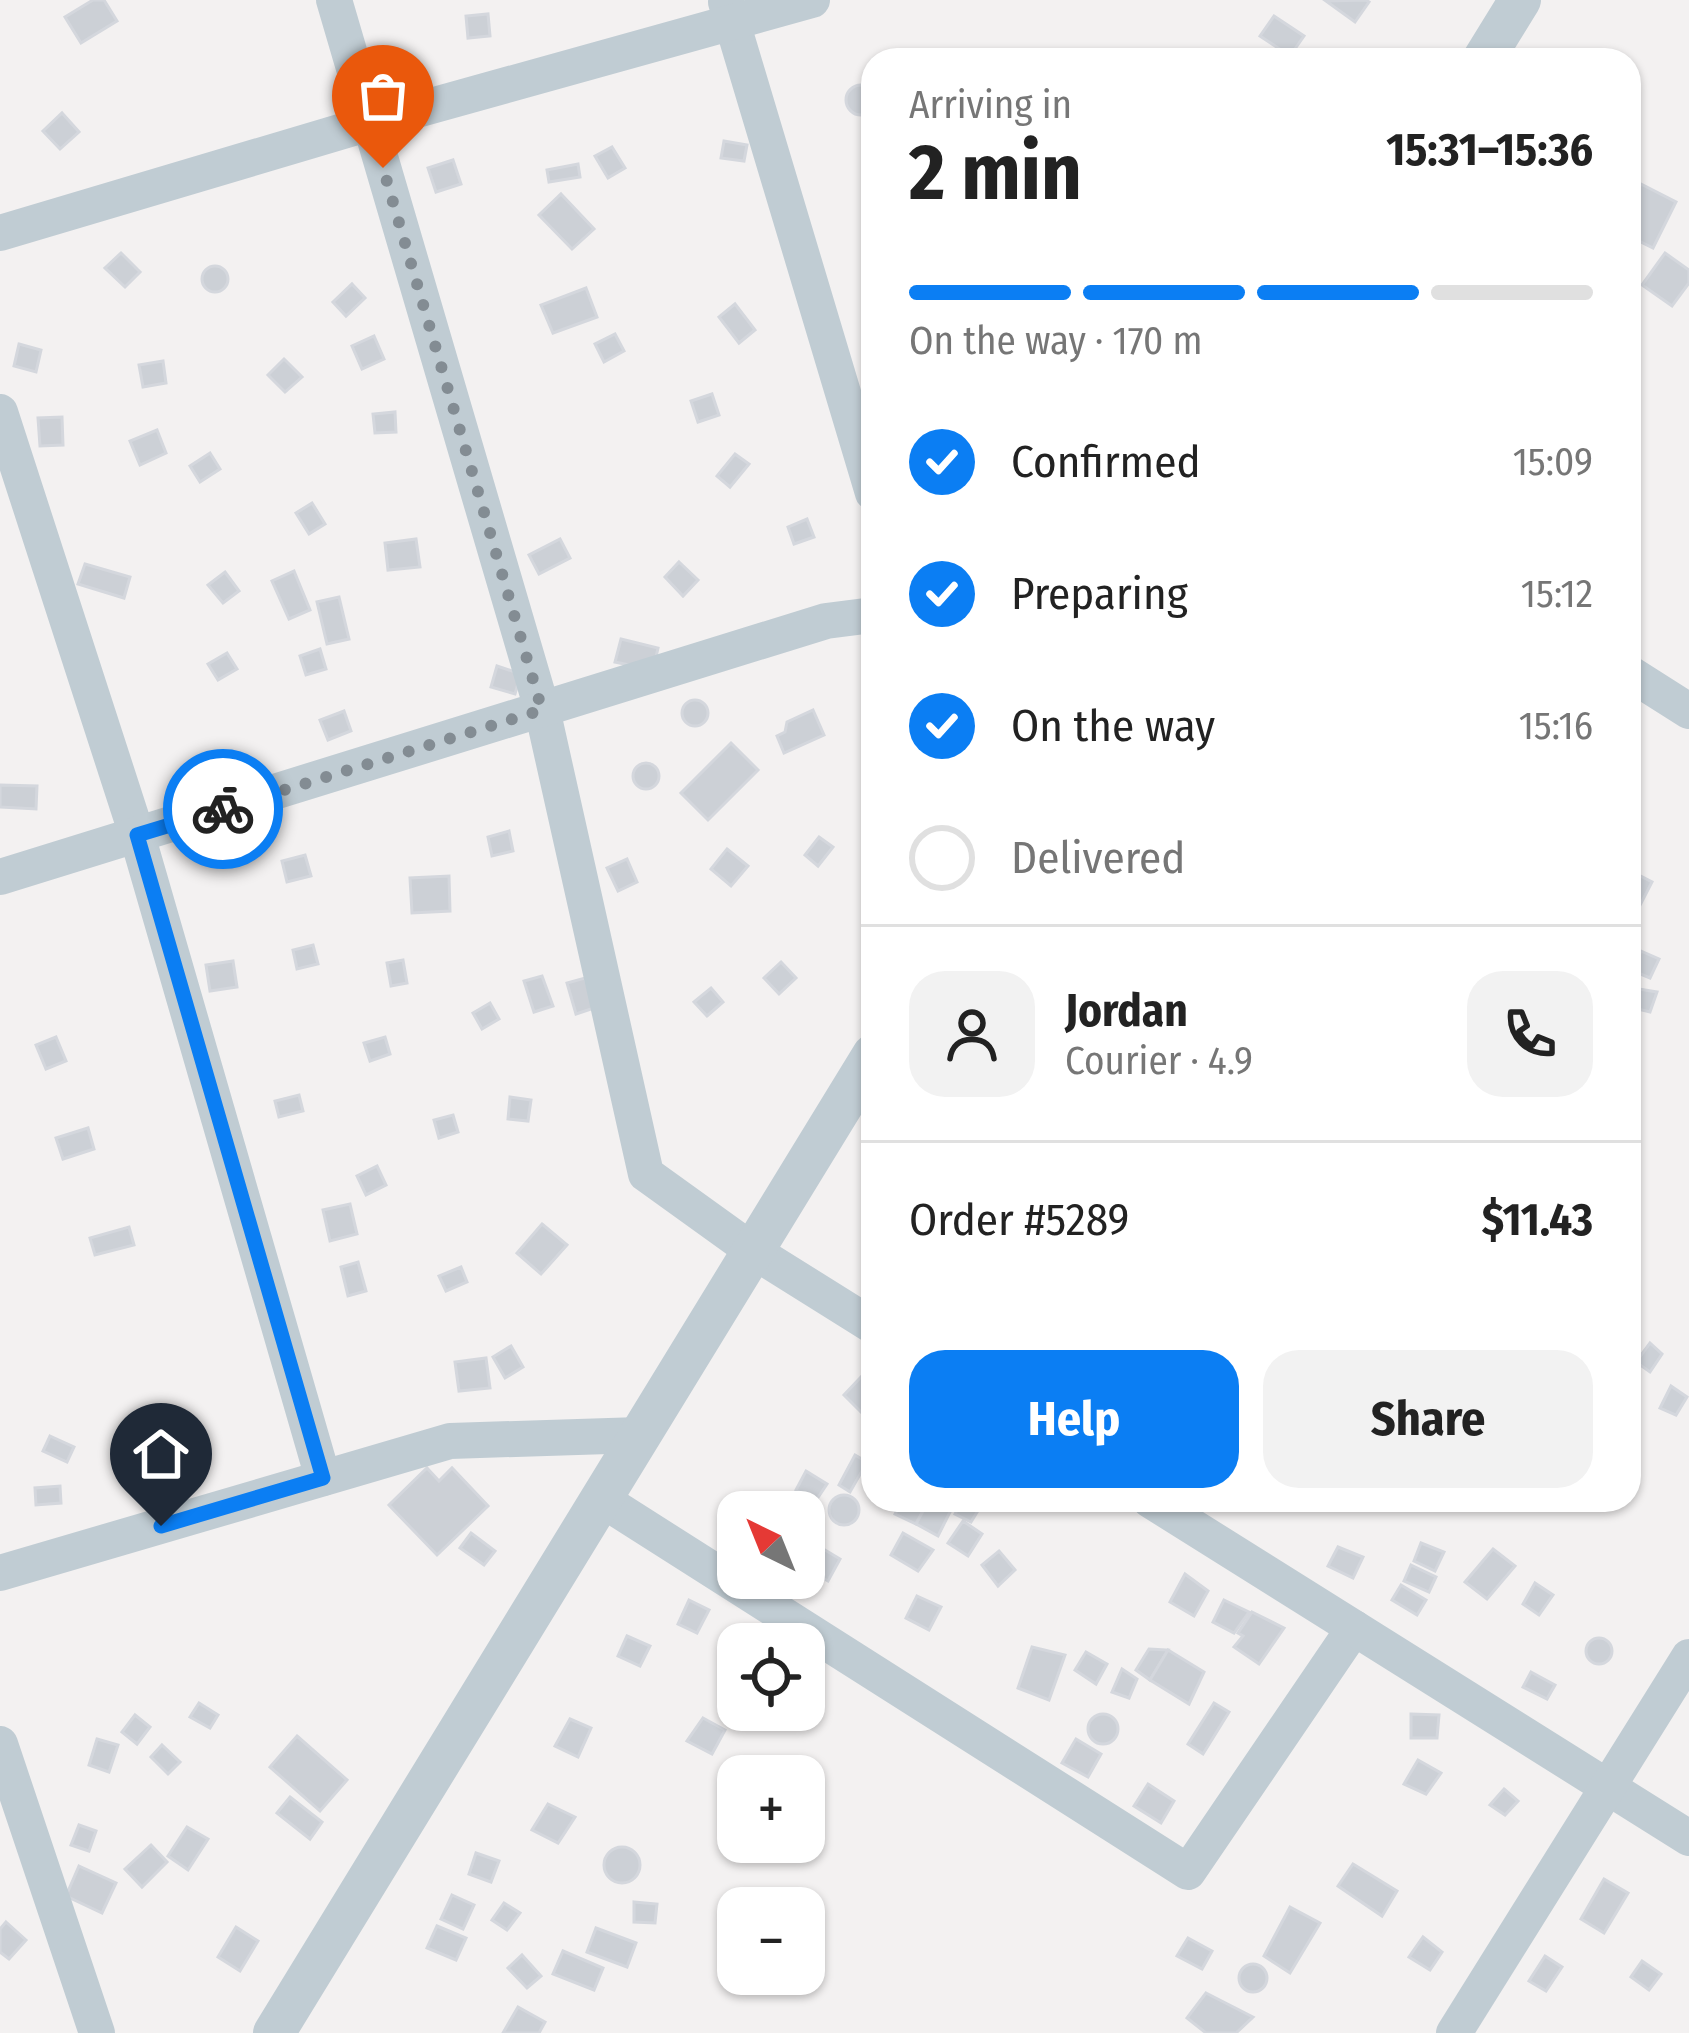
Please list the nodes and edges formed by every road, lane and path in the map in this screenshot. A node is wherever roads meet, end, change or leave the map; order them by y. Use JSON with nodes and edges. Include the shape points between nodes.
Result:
{"nodes":[{"id":1,"x":334,"y":0,"type":"edge"},
{"id":2,"x":812,"y":0,"type":"edge"},
{"id":3,"x":1520,"y":0,"type":"edge"},
{"id":4,"x":730,"y":11,"type":"edge"},
{"id":5,"x":1490,"y":48,"type":"edge"},
{"id":6,"x":370,"y":123,"type":"junction"},
{"id":7,"x":0,"y":232,"type":"edge"},
{"id":8,"x":0,"y":412,"type":"edge"},
{"id":9,"x":861,"y":453,"type":"edge"},
{"id":10,"x":861,"y":617,"type":"edge"},
{"id":11,"x":1641,"y":681,"type":"edge"},
{"id":12,"x":542,"y":710,"type":"junction"},
{"id":13,"x":1689,"y":711,"type":"edge"},
{"id":14,"x":137,"y":835,"type":"junction"},
{"id":15,"x":0,"y":878,"type":"edge"},
{"id":16,"x":861,"y":1075,"type":"edge"},
{"id":17,"x":753,"y":1251,"type":"junction"},
{"id":18,"x":861,"y":1318,"type":"edge"},
{"id":19,"x":640,"y":1435,"type":"junction"},
{"id":20,"x":323,"y":1478,"type":"junction"},
{"id":21,"x":601,"y":1499,"type":"junction"},
{"id":22,"x":1169,"y":1512,"type":"edge"},
{"id":23,"x":0,"y":1573,"type":"edge"},
{"id":24,"x":1354,"y":1628,"type":"junction"},
{"id":25,"x":1689,"y":1657,"type":"edge"},
{"id":26,"x":0,"y":1744,"type":"edge"},
{"id":27,"x":1607,"y":1787,"type":"junction"},
{"id":28,"x":1689,"y":1838,"type":"edge"},
{"id":29,"x":97,"y":2033,"type":"edge"},
{"id":30,"x":274,"y":2033,"type":"edge"},
{"id":31,"x":1454,"y":2033,"type":"edge"}],
"edges":[{"from":1,"to":6,"type":"street"},
{"from":2,"to":4,"type":"street"},
{"from":3,"to":5,"type":"street"},
{"from":4,"to":6,"type":"street"},
{"from":4,"to":9,"type":"street"},
{"from":6,"to":7,"type":"street"},
{"from":6,"to":12,"type":"street"},
{"from":8,"to":14,"type":"street"},
{"from":10,"to":12,"type":"street"},
{"from":11,"to":13,"type":"street"},
{"from":12,"to":14,"type":"street"},
{"from":12,"to":17,"type":"street","via":[[646,1174]]},
{"from":14,"to":15,"type":"street"},
{"from":14,"to":20,"type":"street"},
{"from":16,"to":17,"type":"street"},
{"from":17,"to":18,"type":"street"},
{"from":17,"to":19,"type":"street"},
{"from":19,"to":20,"type":"street","via":[[450,1441]]},
{"from":19,"to":21,"type":"street"},
{"from":20,"to":23,"type":"street"},
{"from":21,"to":24,"type":"street","via":[[1188,1872]]},
{"from":21,"to":30,"type":"street"},
{"from":22,"to":24,"type":"street"},
{"from":24,"to":27,"type":"street"},
{"from":25,"to":27,"type":"street"},
{"from":26,"to":29,"type":"street"},
{"from":27,"to":28,"type":"street"},
{"from":27,"to":31,"type":"street"}]}
